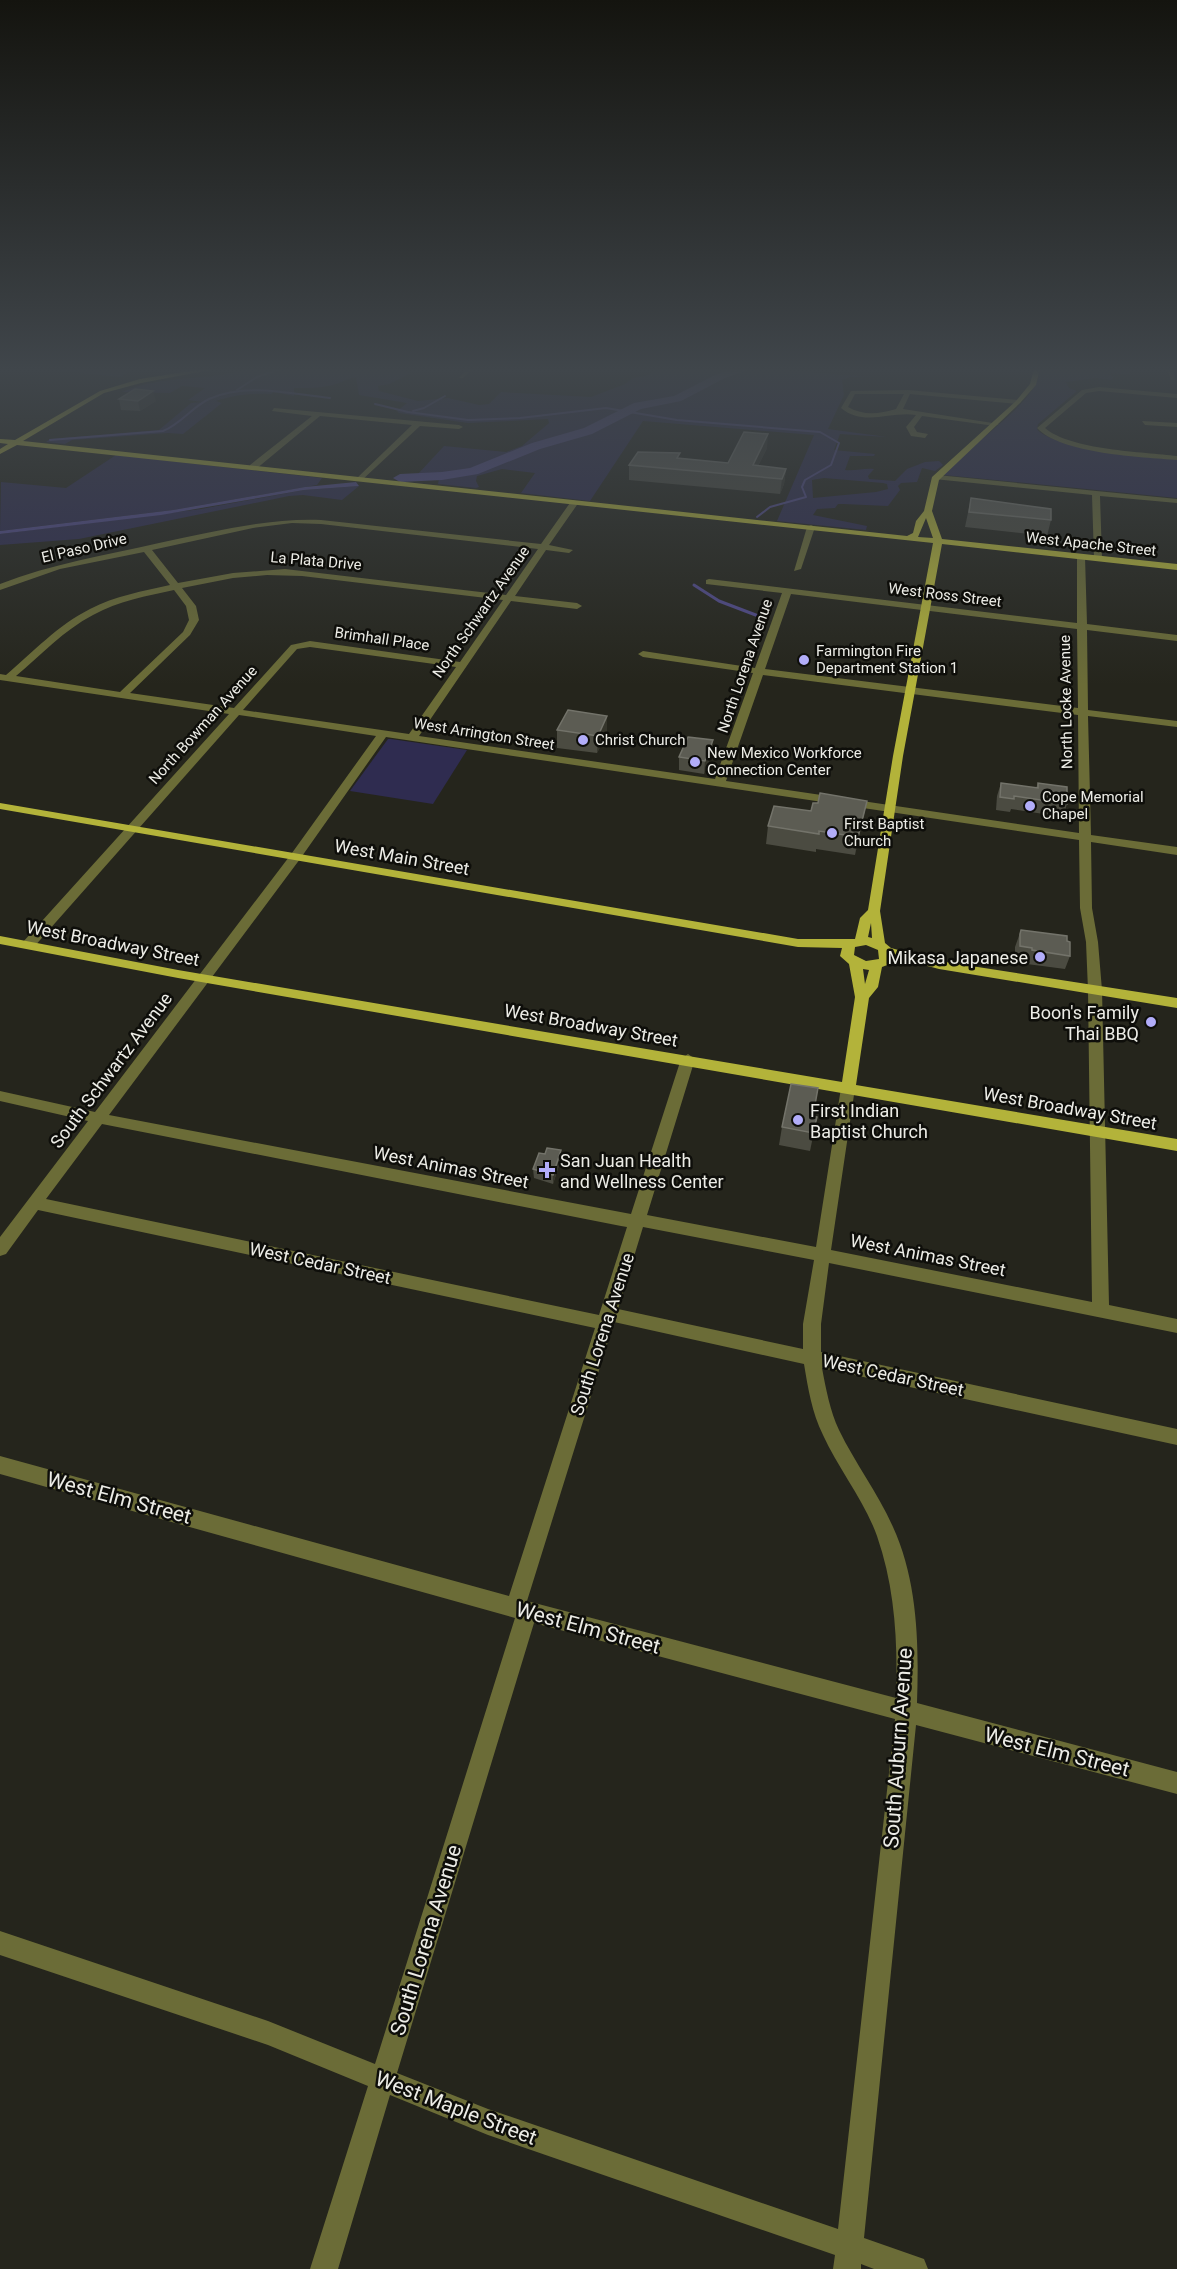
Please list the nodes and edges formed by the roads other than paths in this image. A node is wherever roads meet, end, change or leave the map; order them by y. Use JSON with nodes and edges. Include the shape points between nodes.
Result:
{"nodes":[{"id":1,"x":316,"y":474,"type":"edge"},
{"id":2,"x":367,"y":474,"type":"edge"},
{"id":3,"x":940,"y":474,"type":"edge"},
{"id":4,"x":937,"y":477,"type":"junction"},
{"id":5,"x":362,"y":479,"type":"junction"},
{"id":6,"x":1096,"y":493,"type":"junction"},
{"id":7,"x":1177,"y":501,"type":"edge"},
{"id":8,"x":575,"y":502,"type":"junction"},
{"id":9,"x":928,"y":511,"type":"junction"},
{"id":10,"x":811,"y":527,"type":"junction"},
{"id":11,"x":909,"y":538,"type":"junction"},
{"id":12,"x":938,"y":541,"type":"junction"},
{"id":13,"x":544,"y":547,"type":"junction"},
{"id":14,"x":146,"y":548,"type":"junction"},
{"id":15,"x":569,"y":550,"type":"dead end"},
{"id":16,"x":1081,"y":557,"type":"junction"},
{"id":17,"x":1098,"y":558,"type":"junction"},
{"id":18,"x":1177,"y":567,"type":"edge"},
{"id":19,"x":797,"y":569,"type":"dead end"},
{"id":20,"x":709,"y":582,"type":"dead end"},
{"id":21,"x":0,"y":587,"type":"edge"},
{"id":22,"x":175,"y":587,"type":"junction"},
{"id":23,"x":787,"y":592,"type":"junction"},
{"id":24,"x":509,"y":598,"type":"junction"},
{"id":25,"x":577,"y":606,"type":"dead end"},
{"id":26,"x":926,"y":608,"type":"junction"},
{"id":27,"x":1082,"y":626,"type":"junction"},
{"id":28,"x":1177,"y":638,"type":"edge"},
{"id":29,"x":299,"y":645,"type":"joint"},
{"id":30,"x":644,"y":654,"type":"dead end"},
{"id":31,"x":462,"y":665,"type":"junction"},
{"id":32,"x":760,"y":671,"type":"junction"},
{"id":33,"x":4,"y":678,"type":"edge"},
{"id":34,"x":910,"y":690,"type":"junction"},
{"id":35,"x":122,"y":695,"type":"junction"},
{"id":36,"x":234,"y":712,"type":"junction"},
{"id":37,"x":1083,"y":712,"type":"junction"},
{"id":38,"x":1177,"y":724,"type":"edge"},
{"id":39,"x":383,"y":734,"type":"junction"},
{"id":40,"x":412,"y":738,"type":"junction"},
{"id":41,"x":719,"y":784,"type":"junction"},
{"id":42,"x":0,"y":806,"type":"edge"},
{"id":43,"x":890,"y":810,"type":"junction"},
{"id":44,"x":133,"y":828,"type":"junction"},
{"id":45,"x":1085,"y":838,"type":"junction"},
{"id":46,"x":1177,"y":851,"type":"edge"},
{"id":47,"x":296,"y":856,"type":"junction"},
{"id":48,"x":874,"y":911,"type":"junction"},
{"id":49,"x":0,"y":940,"type":"edge"},
{"id":50,"x":28,"y":945,"type":"junction"},
{"id":51,"x":853,"y":951,"type":"junction"},
{"id":52,"x":882,"y":955,"type":"junction"},
{"id":53,"x":204,"y":978,"type":"junction"},
{"id":54,"x":1095,"y":990,"type":"junction"},
{"id":55,"x":862,"y":997,"type":"junction"},
{"id":56,"x":1177,"y":1003,"type":"edge"},
{"id":57,"x":688,"y":1059,"type":"junction"},
{"id":58,"x":848,"y":1088,"type":"junction"},
{"id":59,"x":0,"y":1096,"type":"edge"},
{"id":60,"x":99,"y":1117,"type":"junction"},
{"id":61,"x":1097,"y":1131,"type":"junction"},
{"id":62,"x":1177,"y":1145,"type":"edge"},
{"id":63,"x":35,"y":1203,"type":"junction"},
{"id":64,"x":638,"y":1221,"type":"junction"},
{"id":65,"x":0,"y":1249,"type":"edge"},
{"id":66,"x":822,"y":1254,"type":"junction"},
{"id":67,"x":1101,"y":1310,"type":"junction"},
{"id":68,"x":607,"y":1318,"type":"junction"},
{"id":69,"x":1177,"y":1326,"type":"edge"},
{"id":70,"x":812,"y":1358,"type":"junction"},
{"id":71,"x":1177,"y":1437,"type":"edge"},
{"id":72,"x":0,"y":1465,"type":"edge"},
{"id":73,"x":521,"y":1610,"type":"junction"},
{"id":74,"x":906,"y":1713,"type":"junction"},
{"id":75,"x":1177,"y":1783,"type":"edge"},
{"id":76,"x":0,"y":1943,"type":"edge"},
{"id":77,"x":383,"y":2080,"type":"junction"},
{"id":78,"x":848,"y":2258,"type":"edge"},
{"id":79,"x":324,"y":2269,"type":"edge"},
{"id":80,"x":914,"y":2269,"type":"edge"}],
"edges":[{"from":1,"to":5,"type":"main road","name":"West Apache Street"},
{"from":2,"to":5,"type":"street"},
{"from":3,"to":4,"type":"main road"},
{"from":4,"to":6,"type":"street"},
{"from":4,"to":9,"type":"main road"},
{"from":5,"to":8,"type":"main road","name":"West Apache Street"},
{"from":6,"to":7,"type":"street"},
{"from":6,"to":17,"type":"street"},
{"from":8,"to":10,"type":"main road","name":"West Apache Street"},
{"from":8,"to":13,"type":"street","name":"North Schwartz Avenue"},
{"from":9,"to":11,"type":"main road","via":[[917,534]]},
{"from":9,"to":12,"type":"main road"},
{"from":10,"to":11,"type":"main road","name":"West Apache Street"},
{"from":10,"to":19,"type":"street"},
{"from":11,"to":12,"type":"main road","name":"West Apache Street"},
{"from":12,"to":16,"type":"main road","name":"West Apache Street"},
{"from":12,"to":26,"type":"main road"},
{"from":13,"to":14,"type":"street","name":"El Paso Drive","via":[[302,521],[264,524]]},
{"from":13,"to":15,"type":"street","name":"El Paso Drive"},
{"from":13,"to":24,"type":"street","name":"North Schwartz Avenue"},
{"from":14,"to":21,"type":"street","name":"El Paso Drive","via":[[44,571]]},
{"from":14,"to":22,"type":"street"},
{"from":16,"to":17,"type":"main road","name":"West Apache Street"},
{"from":16,"to":27,"type":"street","name":"North Locke Avenue"},
{"from":17,"to":18,"type":"main road","name":"West Apache Street"},
{"from":20,"to":23,"type":"street","name":"West Ross Street"},
{"from":22,"to":24,"type":"street","name":"La Plata Drive","via":[[237,574],[290,572]]},
{"from":22,"to":33,"type":"street","name":"La Plata Drive","via":[[119,601],[84,616]]},
{"from":22,"to":35,"type":"street","via":[[193,610],[192,625]]},
{"from":23,"to":26,"type":"street","name":"West Ross Street"},
{"from":23,"to":32,"type":"street","name":"North Lorena Avenue"},
{"from":24,"to":25,"type":"street","name":"La Plata Drive"},
{"from":24,"to":31,"type":"street","name":"North Schwartz Avenue"},
{"from":26,"to":27,"type":"street","name":"West Ross Street"},
{"from":26,"to":34,"type":"main road"},
{"from":27,"to":28,"type":"street","name":"West Ross Street"},
{"from":27,"to":37,"type":"street","name":"North Locke Avenue"},
{"from":29,"to":31,"type":"street","name":"Brimhall Place"},
{"from":29,"to":36,"type":"street","name":"North Bowman Avenue"},
{"from":30,"to":32,"type":"street"},
{"from":31,"to":40,"type":"street","name":"North Schwartz Avenue"},
{"from":32,"to":34,"type":"street"},
{"from":32,"to":41,"type":"street","name":"North Lorena Avenue"},
{"from":33,"to":35,"type":"street","name":"West Arrington Street"},
{"from":34,"to":37,"type":"street"},
{"from":34,"to":43,"type":"main road"},
{"from":35,"to":36,"type":"street","name":"West Arrington Street"},
{"from":36,"to":39,"type":"street","name":"West Arrington Street"},
{"from":36,"to":44,"type":"street","name":"North Bowman Avenue"},
{"from":37,"to":38,"type":"street"},
{"from":37,"to":45,"type":"street","name":"North Locke Avenue"},
{"from":39,"to":40,"type":"street","name":"West Arrington Street"},
{"from":39,"to":47,"type":"street"},
{"from":40,"to":41,"type":"street","name":"West Arrington Street"},
{"from":41,"to":43,"type":"street","name":"West Arrington Street"},
{"from":42,"to":44,"type":"main road","name":"West Main Street"},
{"from":43,"to":45,"type":"street","name":"West Arrington Street"},
{"from":43,"to":48,"type":"main road"},
{"from":44,"to":47,"type":"main road","name":"West Main Street"},
{"from":44,"to":50,"type":"street","name":"North Bowman Avenue"},
{"from":45,"to":46,"type":"street","name":"West Arrington Street"},
{"from":45,"to":54,"type":"street","name":"North Locke Avenue","via":[[1086,908]]},
{"from":47,"to":51,"type":"main road","name":"West Main Street"},
{"from":47,"to":53,"type":"street","name":"South Schwartz Avenue"},
{"from":48,"to":51,"type":"main road","via":[[866,918]]},
{"from":48,"to":52,"type":"main road","via":[[879,921],[877,935]]},
{"from":49,"to":50,"type":"main road","name":"West Broadway Street"},
{"from":50,"to":53,"type":"main road","name":"West Broadway Street"},
{"from":51,"to":52,"type":"main road"},
{"from":51,"to":52,"type":"main road"},
{"from":51,"to":55,"type":"main road","name":"South Auburn Avenue","via":[[859,973],[856,985]]},
{"from":52,"to":54,"type":"main road","via":[[908,966],[939,965]]},
{"from":52,"to":55,"type":"main road","name":"South Auburn Avenue","via":[[871,987]]},
{"from":53,"to":57,"type":"main road","name":"West Broadway Street"},
{"from":53,"to":60,"type":"street","name":"South Schwartz Avenue"},
{"from":54,"to":56,"type":"main road"},
{"from":54,"to":61,"type":"street","name":"North Locke Avenue"},
{"from":55,"to":58,"type":"main road","name":"South Auburn Avenue"},
{"from":57,"to":58,"type":"main road","name":"West Broadway Street"},
{"from":57,"to":64,"type":"street","name":"South Lorena Avenue"},
{"from":58,"to":61,"type":"main road","name":"West Broadway Street"},
{"from":58,"to":66,"type":"street","name":"South Auburn Avenue"},
{"from":59,"to":60,"type":"street","name":"West Animas Street"},
{"from":60,"to":63,"type":"street","name":"South Schwartz Avenue"},
{"from":60,"to":64,"type":"street","name":"West Animas Street"},
{"from":61,"to":62,"type":"main road","name":"West Broadway Street"},
{"from":61,"to":67,"type":"street","name":"North Locke Avenue"},
{"from":63,"to":65,"type":"street","name":"South Schwartz Avenue"},
{"from":63,"to":68,"type":"street","name":"West Cedar Street"},
{"from":64,"to":66,"type":"street","name":"West Animas Street"},
{"from":64,"to":68,"type":"street","name":"South Lorena Avenue"},
{"from":66,"to":67,"type":"street","name":"West Animas Street"},
{"from":66,"to":70,"type":"street","name":"South Auburn Avenue","via":[[812,1324]]},
{"from":67,"to":69,"type":"street","name":"West Animas Street"},
{"from":68,"to":70,"type":"street","name":"West Cedar Street"},
{"from":68,"to":73,"type":"street","name":"South Lorena Avenue"},
{"from":70,"to":71,"type":"street","name":"West Cedar Street"},
{"from":70,"to":74,"type":"street","name":"South Auburn Avenue","via":[[815,1383],[831,1431],[885,1531],[902,1590],[908,1651]]},
{"from":72,"to":73,"type":"street","name":"West Elm Street"},
{"from":73,"to":74,"type":"street","name":"West Elm Street"},
{"from":73,"to":77,"type":"street","name":"South Lorena Avenue"},
{"from":74,"to":75,"type":"street","name":"West Elm Street"},
{"from":74,"to":78,"type":"street","name":"South Auburn Avenue"},
{"from":76,"to":77,"type":"street","name":"West Maple Street","via":[[268,2033]]},
{"from":77,"to":78,"type":"street","name":"West Maple Street"},
{"from":77,"to":79,"type":"street","name":"South Lorena Avenue"},
{"from":78,"to":80,"type":"street","name":"West Maple Street"}]}
